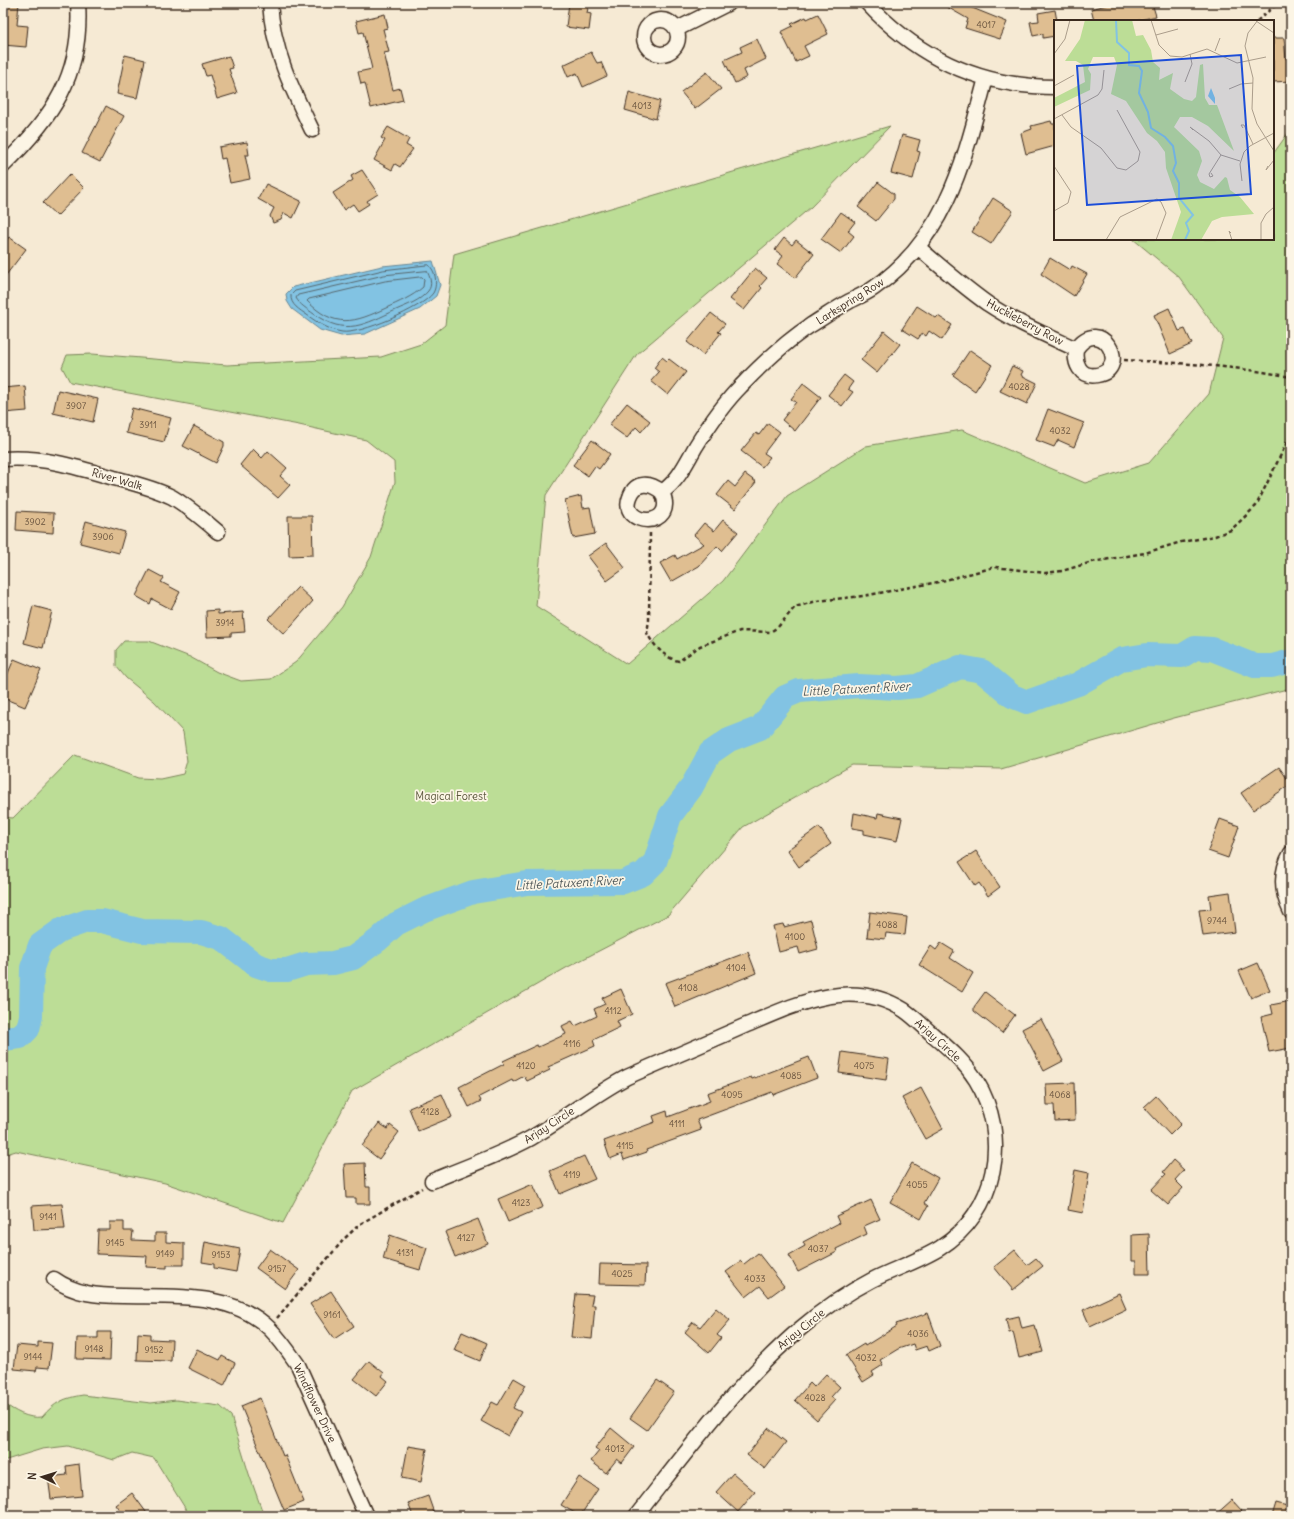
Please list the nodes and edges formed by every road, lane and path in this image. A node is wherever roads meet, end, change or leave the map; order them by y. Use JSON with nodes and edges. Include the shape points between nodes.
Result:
{"nodes":[{"id":1,"x":78,"y":3,"type":"edge"},
{"id":2,"x":270,"y":3,"type":"edge"},
{"id":3,"x":729,"y":3,"type":"edge"},
{"id":4,"x":868,"y":3,"type":"edge"},
{"id":5,"x":1278,"y":3,"type":"edge"},
{"id":6,"x":1258,"y":20,"type":"edge"},
{"id":7,"x":677,"y":29,"type":"dead end"},
{"id":8,"x":986,"y":78,"type":"junction"},
{"id":9,"x":1054,"y":87,"type":"edge"},
{"id":10,"x":312,"y":130,"type":"dead end"},
{"id":11,"x":3,"y":166,"type":"edge"},
{"id":12,"x":919,"y":248,"type":"junction"},
{"id":13,"x":1076,"y":349,"type":"junction"},
{"id":14,"x":1113,"y":358,"type":"junction"},
{"id":15,"x":1291,"y":376,"type":"edge"},
{"id":16,"x":1291,"y":434,"type":"edge"},
{"id":17,"x":3,"y":459,"type":"edge"},
{"id":18,"x":662,"y":492,"type":"junction"},
{"id":19,"x":651,"y":520,"type":"junction"},
{"id":20,"x":218,"y":532,"type":"dead end"},
{"id":21,"x":1291,"y":853,"type":"edge"},
{"id":22,"x":1291,"y":912,"type":"edge"},
{"id":23,"x":432,"y":1181,"type":"joint"},
{"id":24,"x":54,"y":1279,"type":"dead end"},
{"id":25,"x":269,"y":1328,"type":"junction"},
{"id":26,"x":366,"y":1516,"type":"edge"},
{"id":27,"x":636,"y":1516,"type":"edge"}],
"edges":[{"from":1,"to":11,"type":"street","via":[[76,45],[69,74],[57,102],[42,125]]},
{"from":2,"to":10,"type":"street","via":[[271,23],[284,70]]},
{"from":3,"to":7,"type":"street"},
{"from":4,"to":8,"type":"street","via":[[898,34],[920,48],[947,64]]},
{"from":5,"to":6,"type":"path"},
{"from":8,"to":9,"type":"street","via":[[1014,84]]},
{"from":8,"to":12,"type":"street","name":"Larkspring Row","via":[[966,152],[954,185],[941,213]]},
{"from":12,"to":13,"type":"street","name":"Huckleberry Row","via":[[990,305]]},
{"from":12,"to":18,"type":"street","name":"Larkspring Row","via":[[873,289],[817,321],[779,348],[733,394],[714,418],[680,475]]},
{"from":13,"to":14,"type":"street","name":"Huckleberry Row","via":[[1081,342],[1090,337],[1098,338],[1112,349]]},
{"from":13,"to":14,"type":"street","name":"Huckleberry Row","via":[[1074,359],[1078,368],[1085,374],[1103,374]]},
{"from":14,"to":15,"type":"path"},
{"from":16,"to":19,"type":"path","via":[[1256,506],[1242,522],[1231,530],[1215,536],[1092,562],[1062,571],[1045,573],[995,567],[938,582],[863,596],[817,601],[795,607],[778,627],[770,632],[740,631],[700,646],[679,662],[663,654],[647,633],[650,620]]},
{"from":17,"to":20,"type":"street","name":"River Walk","via":[[37,459],[60,463],[148,488],[172,497]]},
{"from":18,"to":19,"type":"street","via":[[665,499],[663,512]]},
{"from":18,"to":19,"type":"street","via":[[654,485],[646,484],[639,486],[629,498],[633,514],[638,519]]},
{"from":21,"to":22,"type":"street","via":[[1284,870],[1283,886]]},
{"from":23,"to":25,"type":"path","via":[[360,1224],[345,1238]]},
{"from":23,"to":27,"type":"street","name":"Arjay Circle","via":[[530,1138],[604,1089],[627,1077],[794,1005],[833,995],[867,997],[904,1010],[959,1057],[976,1080],[990,1108],[995,1150],[993,1172],[987,1190],[971,1221],[940,1248],[870,1281],[838,1300],[769,1355],[721,1408]]},
{"from":24,"to":25,"type":"street","name":"Windflower Drive","via":[[66,1288],[103,1296],[204,1298],[226,1303],[250,1314]]},
{"from":25,"to":26,"type":"street","name":"Windflower Drive","via":[[298,1364]]}]}
